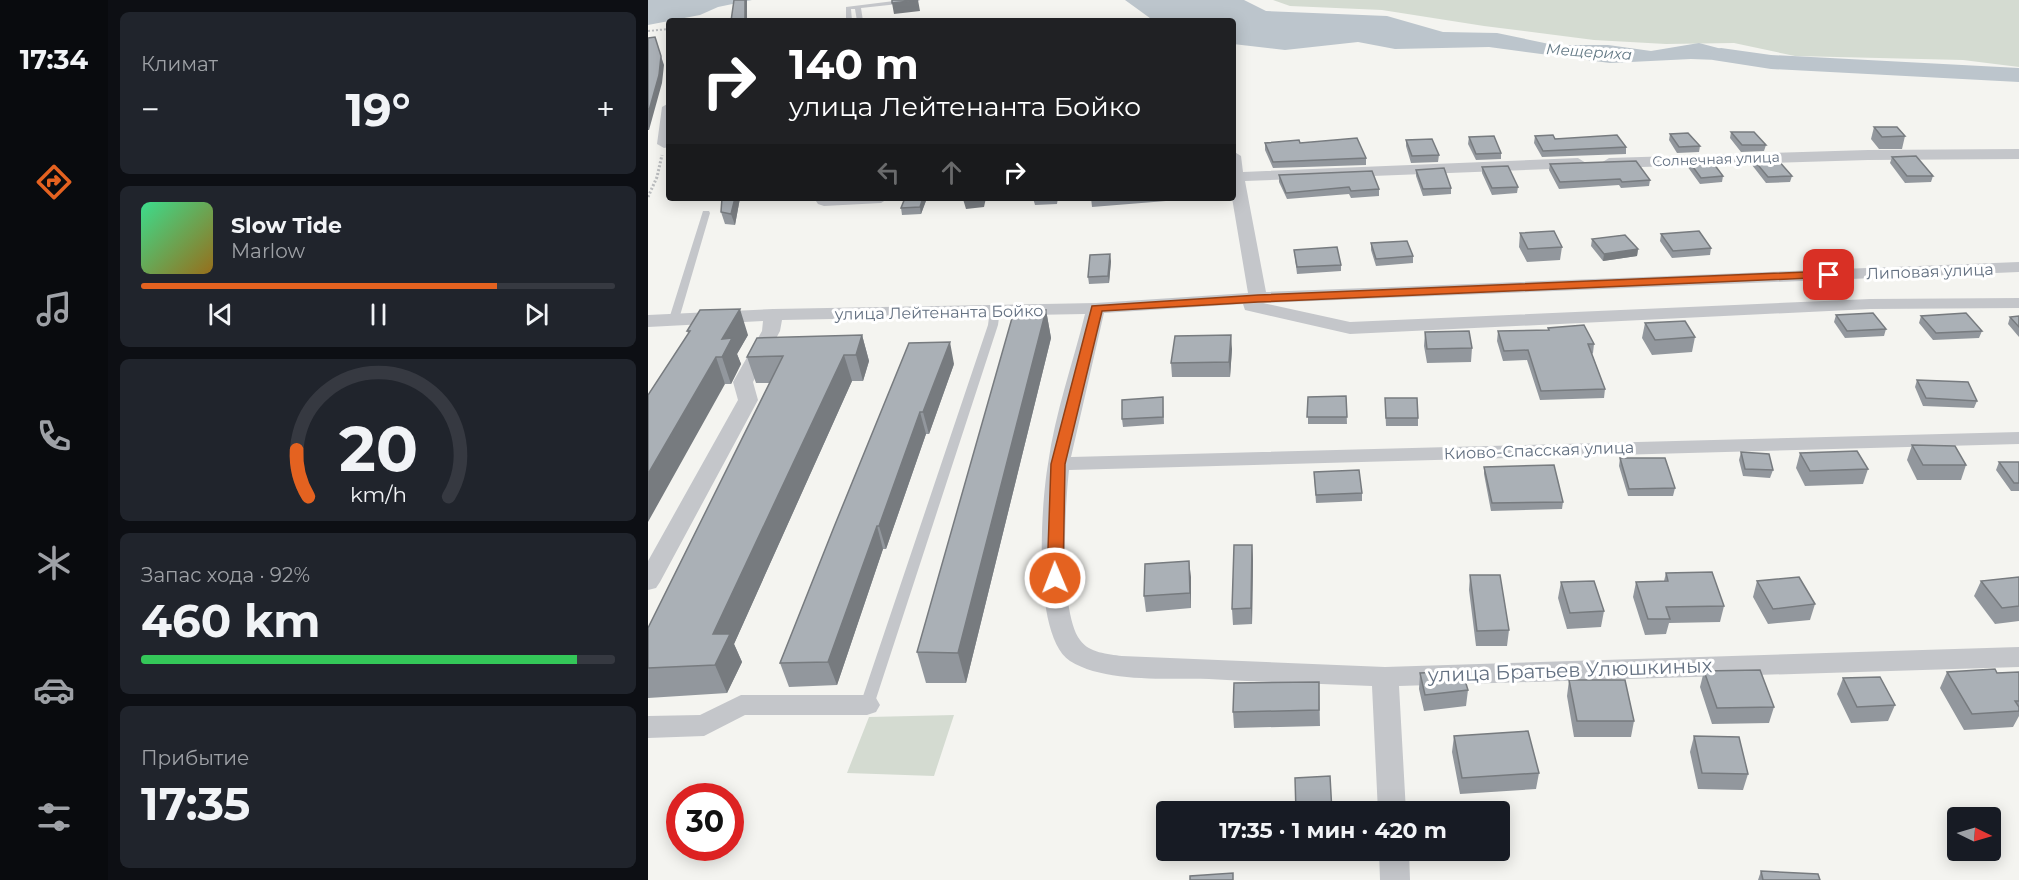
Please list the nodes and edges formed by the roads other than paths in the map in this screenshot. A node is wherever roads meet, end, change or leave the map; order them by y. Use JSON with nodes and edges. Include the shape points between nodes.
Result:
{"nodes":[{"id":1,"x":917,"y":0,"type":"edge"},
{"id":2,"x":858,"y":6,"type":"junction"},
{"id":3,"x":849,"y":18,"type":"edge"},
{"id":4,"x":860,"y":18,"type":"edge"},
{"id":5,"x":666,"y":143,"type":"edge"},
{"id":6,"x":648,"y":145,"type":"edge"},
{"id":7,"x":2019,"y":154,"type":"edge"},
{"id":8,"x":1236,"y":177,"type":"edge"},
{"id":9,"x":706,"y":213,"type":"dead end"},
{"id":10,"x":2019,"y":267,"type":"edge"},
{"id":11,"x":1258,"y":298,"type":"junction"},
{"id":12,"x":1230,"y":301,"type":"junction"},
{"id":13,"x":2019,"y":303,"type":"edge"},
{"id":14,"x":1096,"y":308,"type":"junction"},
{"id":15,"x":995,"y":310,"type":"junction"},
{"id":16,"x":773,"y":315,"type":"junction"},
{"id":17,"x":674,"y":320,"type":"junction"},
{"id":18,"x":648,"y":321,"type":"edge"},
{"id":19,"x":2019,"y":438,"type":"edge"},
{"id":20,"x":1058,"y":464,"type":"junction"},
{"id":21,"x":648,"y":582,"type":"edge"},
{"id":22,"x":2019,"y":657,"type":"edge"},
{"id":23,"x":1385,"y":677,"type":"junction"},
{"id":24,"x":867,"y":705,"type":"joint"},
{"id":25,"x":648,"y":727,"type":"edge"},
{"id":26,"x":1391,"y":801,"type":"edge"},
{"id":27,"x":1394,"y":861,"type":"edge"},
{"id":28,"x":1395,"y":880,"type":"edge"}],
"edges":[{"from":1,"to":2,"type":"lane"},
{"from":2,"to":3,"type":"lane","via":[[848,8]]},
{"from":2,"to":4,"type":"lane"},
{"from":5,"to":6,"type":"street"},
{"from":7,"to":8,"type":"street","name":"Солнечная улица","via":[[1821,156]]},
{"from":8,"to":11,"type":"street"},
{"from":9,"to":17,"type":"lane"},
{"from":10,"to":11,"type":"street","name":"Липовая улица"},
{"from":11,"to":12,"type":"street","name":"Липовая улица"},
{"from":12,"to":13,"type":"street","via":[[1350,328],[1870,304]]},
{"from":12,"to":14,"type":"street","name":"улица Лейтенанта Бойко"},
{"from":14,"to":15,"type":"street","name":"улица Лейтенанта Бойко"},
{"from":14,"to":20,"type":"street","name":"улица Братьев Улюшкиных"},
{"from":15,"to":16,"type":"street","name":"улица Лейтенанта Бойко"},
{"from":15,"to":24,"type":"lane"},
{"from":16,"to":17,"type":"street","name":"улица Лейтенанта Бойко"},
{"from":16,"to":21,"type":"street","via":[[771,331],[743,382],[748,400]]},
{"from":17,"to":18,"type":"street","name":"улица Лейтенанта Бойко"},
{"from":19,"to":20,"type":"street","name":"Киово-Спасская улица"},
{"from":20,"to":23,"type":"street","name":"улица Братьев Улюшкиных","via":[[1054,561],[1057,613],[1071,647],[1093,660],[1122,666]]},
{"from":22,"to":23,"type":"street","name":"улица Братьев Улюшкиных"},
{"from":23,"to":26,"type":"street"},
{"from":24,"to":25,"type":"street","via":[[741,705],[704,725]]},
{"from":27,"to":28,"type":"street"}]}
